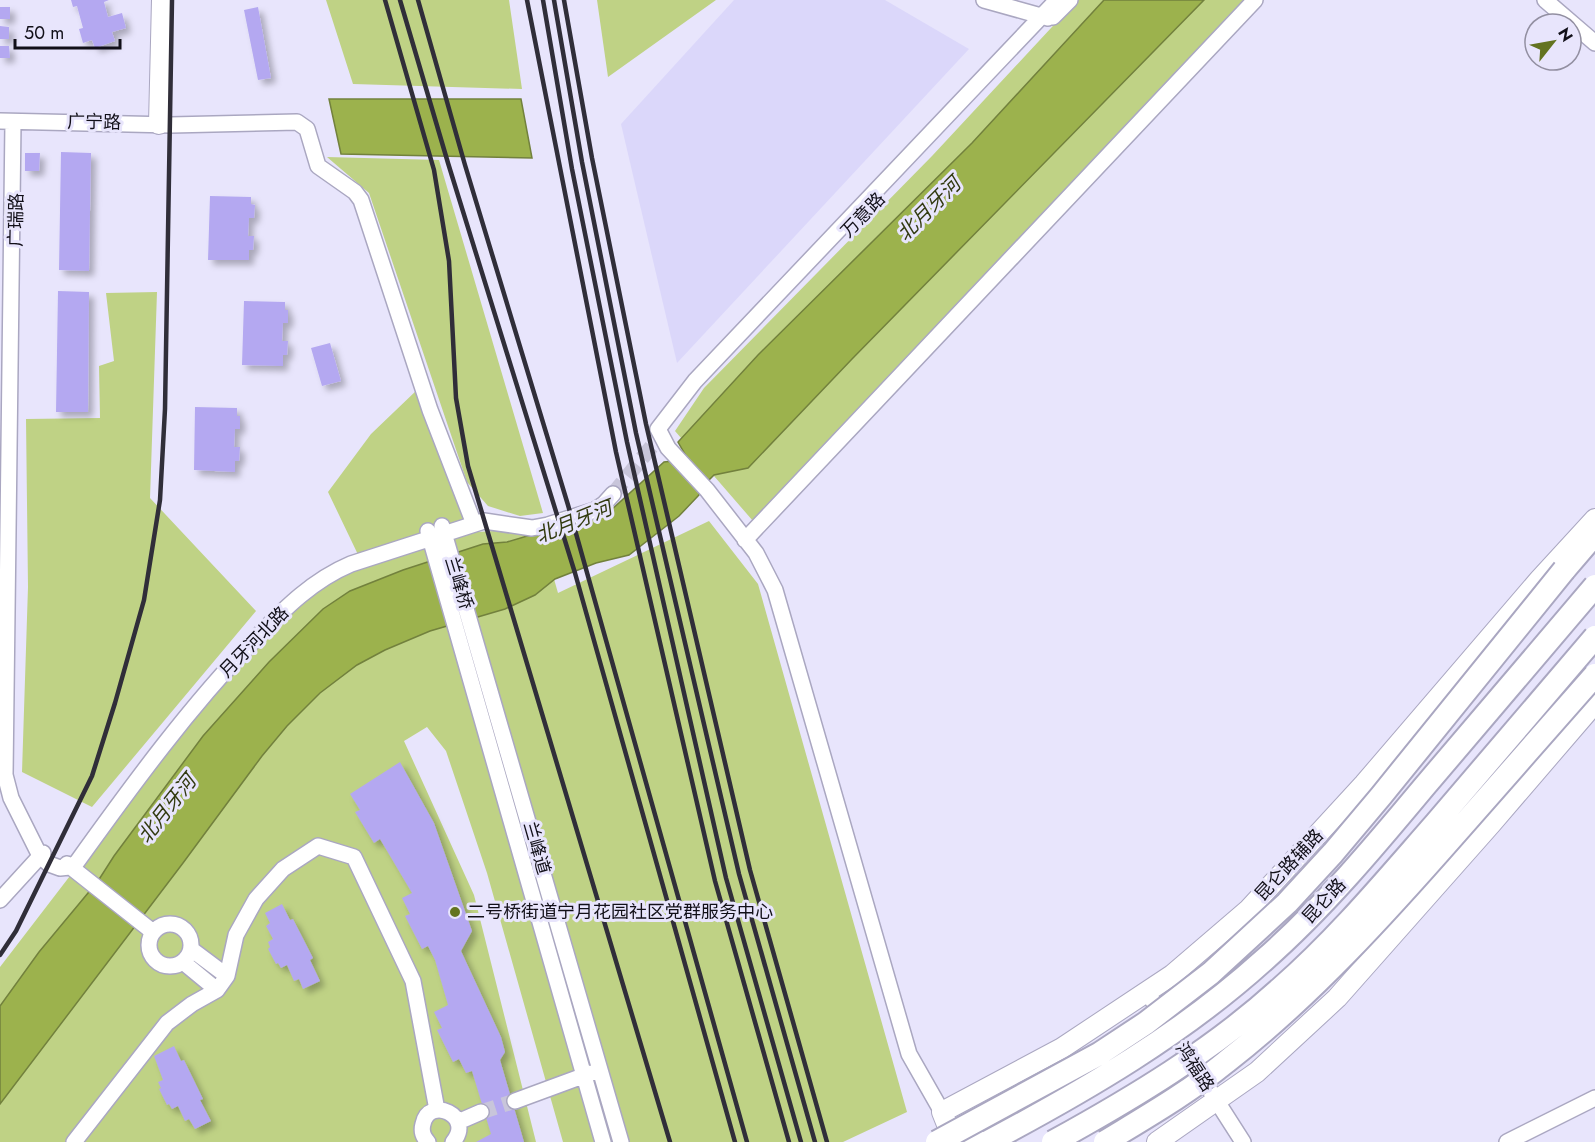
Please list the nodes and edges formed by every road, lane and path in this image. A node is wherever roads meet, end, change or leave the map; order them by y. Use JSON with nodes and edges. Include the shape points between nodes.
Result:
{"nodes":[{"id":1,"x":162,"y":0,"type":"edge"},
{"id":2,"x":984,"y":0,"type":"edge"},
{"id":3,"x":1057,"y":0,"type":"edge"},
{"id":4,"x":1070,"y":0,"type":"edge"},
{"id":5,"x":1255,"y":0,"type":"edge"},
{"id":6,"x":1545,"y":0,"type":"edge"},
{"id":7,"x":1046,"y":18,"type":"junction"},
{"id":8,"x":1595,"y":43,"type":"edge"},
{"id":9,"x":159,"y":124,"type":"junction"},
{"id":10,"x":13,"y":125,"type":"edge"},
{"id":11,"x":7,"y":484,"type":"edge"},
{"id":12,"x":580,"y":509,"type":"dead end"},
{"id":13,"x":1595,"y":519,"type":"edge"},
{"id":14,"x":473,"y":520,"type":"junction"},
{"id":15,"x":547,"y":520,"type":"dead end"},
{"id":16,"x":1595,"y":534,"type":"edge"},
{"id":17,"x":437,"y":536,"type":"junction"},
{"id":18,"x":745,"y":540,"type":"junction"},
{"id":19,"x":1595,"y":586,"type":"edge"},
{"id":20,"x":472,"y":624,"type":"joint"},
{"id":21,"x":456,"y":628,"type":"joint"},
{"id":22,"x":1595,"y":637,"type":"edge"},
{"id":23,"x":1595,"y":675,"type":"edge"},
{"id":24,"x":1595,"y":703,"type":"edge"},
{"id":25,"x":6,"y":780,"type":"edge"},
{"id":26,"x":41,"y":855,"type":"junction"},
{"id":27,"x":69,"y":866,"type":"junction"},
{"id":28,"x":0,"y":900,"type":"edge"},
{"id":29,"x":147,"y":928,"type":"junction"},
{"id":30,"x":187,"y":956,"type":"junction"},
{"id":31,"x":227,"y":976,"type":"junction"},
{"id":32,"x":217,"y":990,"type":"junction"},
{"id":33,"x":1147,"y":992,"type":"junction"},
{"id":34,"x":600,"y":1070,"type":"junction"},
{"id":35,"x":584,"y":1076,"type":"junction"},
{"id":36,"x":1595,"y":1098,"type":"edge"},
{"id":37,"x":1067,"y":1100,"type":"junction"},
{"id":38,"x":515,"y":1101,"type":"tunnel mouth"},
{"id":39,"x":1217,"y":1101,"type":"junction"},
{"id":40,"x":437,"y":1110,"type":"junction"},
{"id":41,"x":481,"y":1112,"type":"tunnel mouth"},
{"id":42,"x":942,"y":1112,"type":"junction"},
{"id":43,"x":458,"y":1122,"type":"junction"},
{"id":44,"x":74,"y":1142,"type":"edge"},
{"id":45,"x":428,"y":1142,"type":"edge"},
{"id":46,"x":453,"y":1142,"type":"edge"},
{"id":47,"x":603,"y":1142,"type":"edge"},
{"id":48,"x":621,"y":1142,"type":"edge"},
{"id":49,"x":937,"y":1142,"type":"edge"},
{"id":50,"x":954,"y":1142,"type":"edge"},
{"id":51,"x":964,"y":1142,"type":"edge"},
{"id":52,"x":988,"y":1142,"type":"edge"},
{"id":53,"x":1053,"y":1142,"type":"edge"},
{"id":54,"x":1105,"y":1142,"type":"edge"},
{"id":55,"x":1157,"y":1142,"type":"edge"},
{"id":56,"x":1243,"y":1142,"type":"edge"},
{"id":57,"x":1507,"y":1142,"type":"edge"}],
"edges":[{"from":1,"to":9,"type":"main road"},
{"from":2,"to":7,"type":"street"},
{"from":3,"to":7,"type":"street","name":"万意路"},
{"from":4,"to":7,"type":"street","name":"万意路"},
{"from":5,"to":18,"type":"street"},
{"from":6,"to":8,"type":"street"},
{"from":7,"to":18,"type":"street","name":"万意路","via":[[700,384],[663,437]]},
{"from":9,"to":10,"type":"street","name":"广宁路"},
{"from":9,"to":14,"type":"street","name":"广宁路","via":[[297,122],[307,129],[318,166],[361,200],[430,410]]},
{"from":10,"to":11,"type":"street","name":"广瑞路"},
{"from":11,"to":25,"type":"street","name":"广瑞路"},
{"from":12,"to":14,"type":"street","name":"月牙河北路","via":[[612,490],[595,510],[540,527]]},
{"from":13,"to":33,"type":"main road","name":"昆仑路辅路","via":[[1364,784],[1249,909]]},
{"from":14,"to":15,"type":"street","name":"月牙河北路","via":[[483,513],[532,523]]},
{"from":14,"to":17,"type":"street","name":"月牙河北路"},
{"from":16,"to":49,"type":"highway","bridge":true,"via":[[1381,796],[1287,903],[1146,1023],[1099,1054]]},
{"from":17,"to":20,"type":"street","name":"兰峰桥"},
{"from":17,"to":21,"type":"street","name":"兰峰桥"},
{"from":17,"to":27,"type":"street","name":"月牙河北路","via":[[340,568],[284,609],[209,690],[128,790],[77,862]]},
{"from":18,"to":42,"type":"street","via":[[775,590],[909,1054]]},
{"from":19,"to":37,"type":"highway","name":"昆仑路","bridge":true,"via":[[1393,824],[1303,923],[1238,982],[1169,1036]]},
{"from":20,"to":34,"type":"street","name":"兰峰道"},
{"from":21,"to":35,"type":"street","name":"兰峰道"},
{"from":22,"to":53,"type":"highway","name":"昆仑路","bridge":true,"via":[[1374,894],[1281,989],[1203,1052]]},
{"from":23,"to":54,"type":"highway","bridge":true,"via":[[1391,907],[1320,979],[1226,1063]]},
{"from":24,"to":39,"type":"main road","via":[[1337,999],[1257,1072]]},
{"from":25,"to":26,"type":"street"},
{"from":26,"to":27,"type":"street"},
{"from":26,"to":28,"type":"street"},
{"from":27,"to":29,"type":"street"},
{"from":29,"to":30,"type":"street","via":[[178,926],[188,935]]},
{"from":29,"to":30,"type":"street","via":[[153,958],[164,966]]},
{"from":30,"to":31,"type":"street"},
{"from":30,"to":32,"type":"street"},
{"from":31,"to":32,"type":"street"},
{"from":31,"to":40,"type":"street","via":[[236,935],[256,899],[283,869],[318,846],[354,857],[413,981]]},
{"from":32,"to":44,"type":"street","via":[[167,1023]]},
{"from":33,"to":39,"type":"street","name":"鸿福路"},
{"from":33,"to":42,"type":"main road","name":"昆仑路辅路","via":[[1062,1048]]},
{"from":34,"to":35,"type":"street"},
{"from":34,"to":48,"type":"street","name":"兰峰道"},
{"from":35,"to":38,"type":"street"},
{"from":35,"to":47,"type":"street","name":"兰峰道"},
{"from":36,"to":57,"type":"street"},
{"from":37,"to":51,"type":"highway","bridge":true},
{"from":37,"to":52,"type":"highway","name":"昆仑路","bridge":true},
{"from":39,"to":55,"type":"main road"},
{"from":39,"to":56,"type":"street","name":"鸿福路"},
{"from":40,"to":43,"type":"street","via":[[449,1112]]},
{"from":40,"to":45,"type":"street","via":[[424,1121],[422,1133]]},
{"from":41,"to":43,"type":"street"},
{"from":42,"to":50,"type":"main road"},
{"from":43,"to":46,"type":"street"}]}
